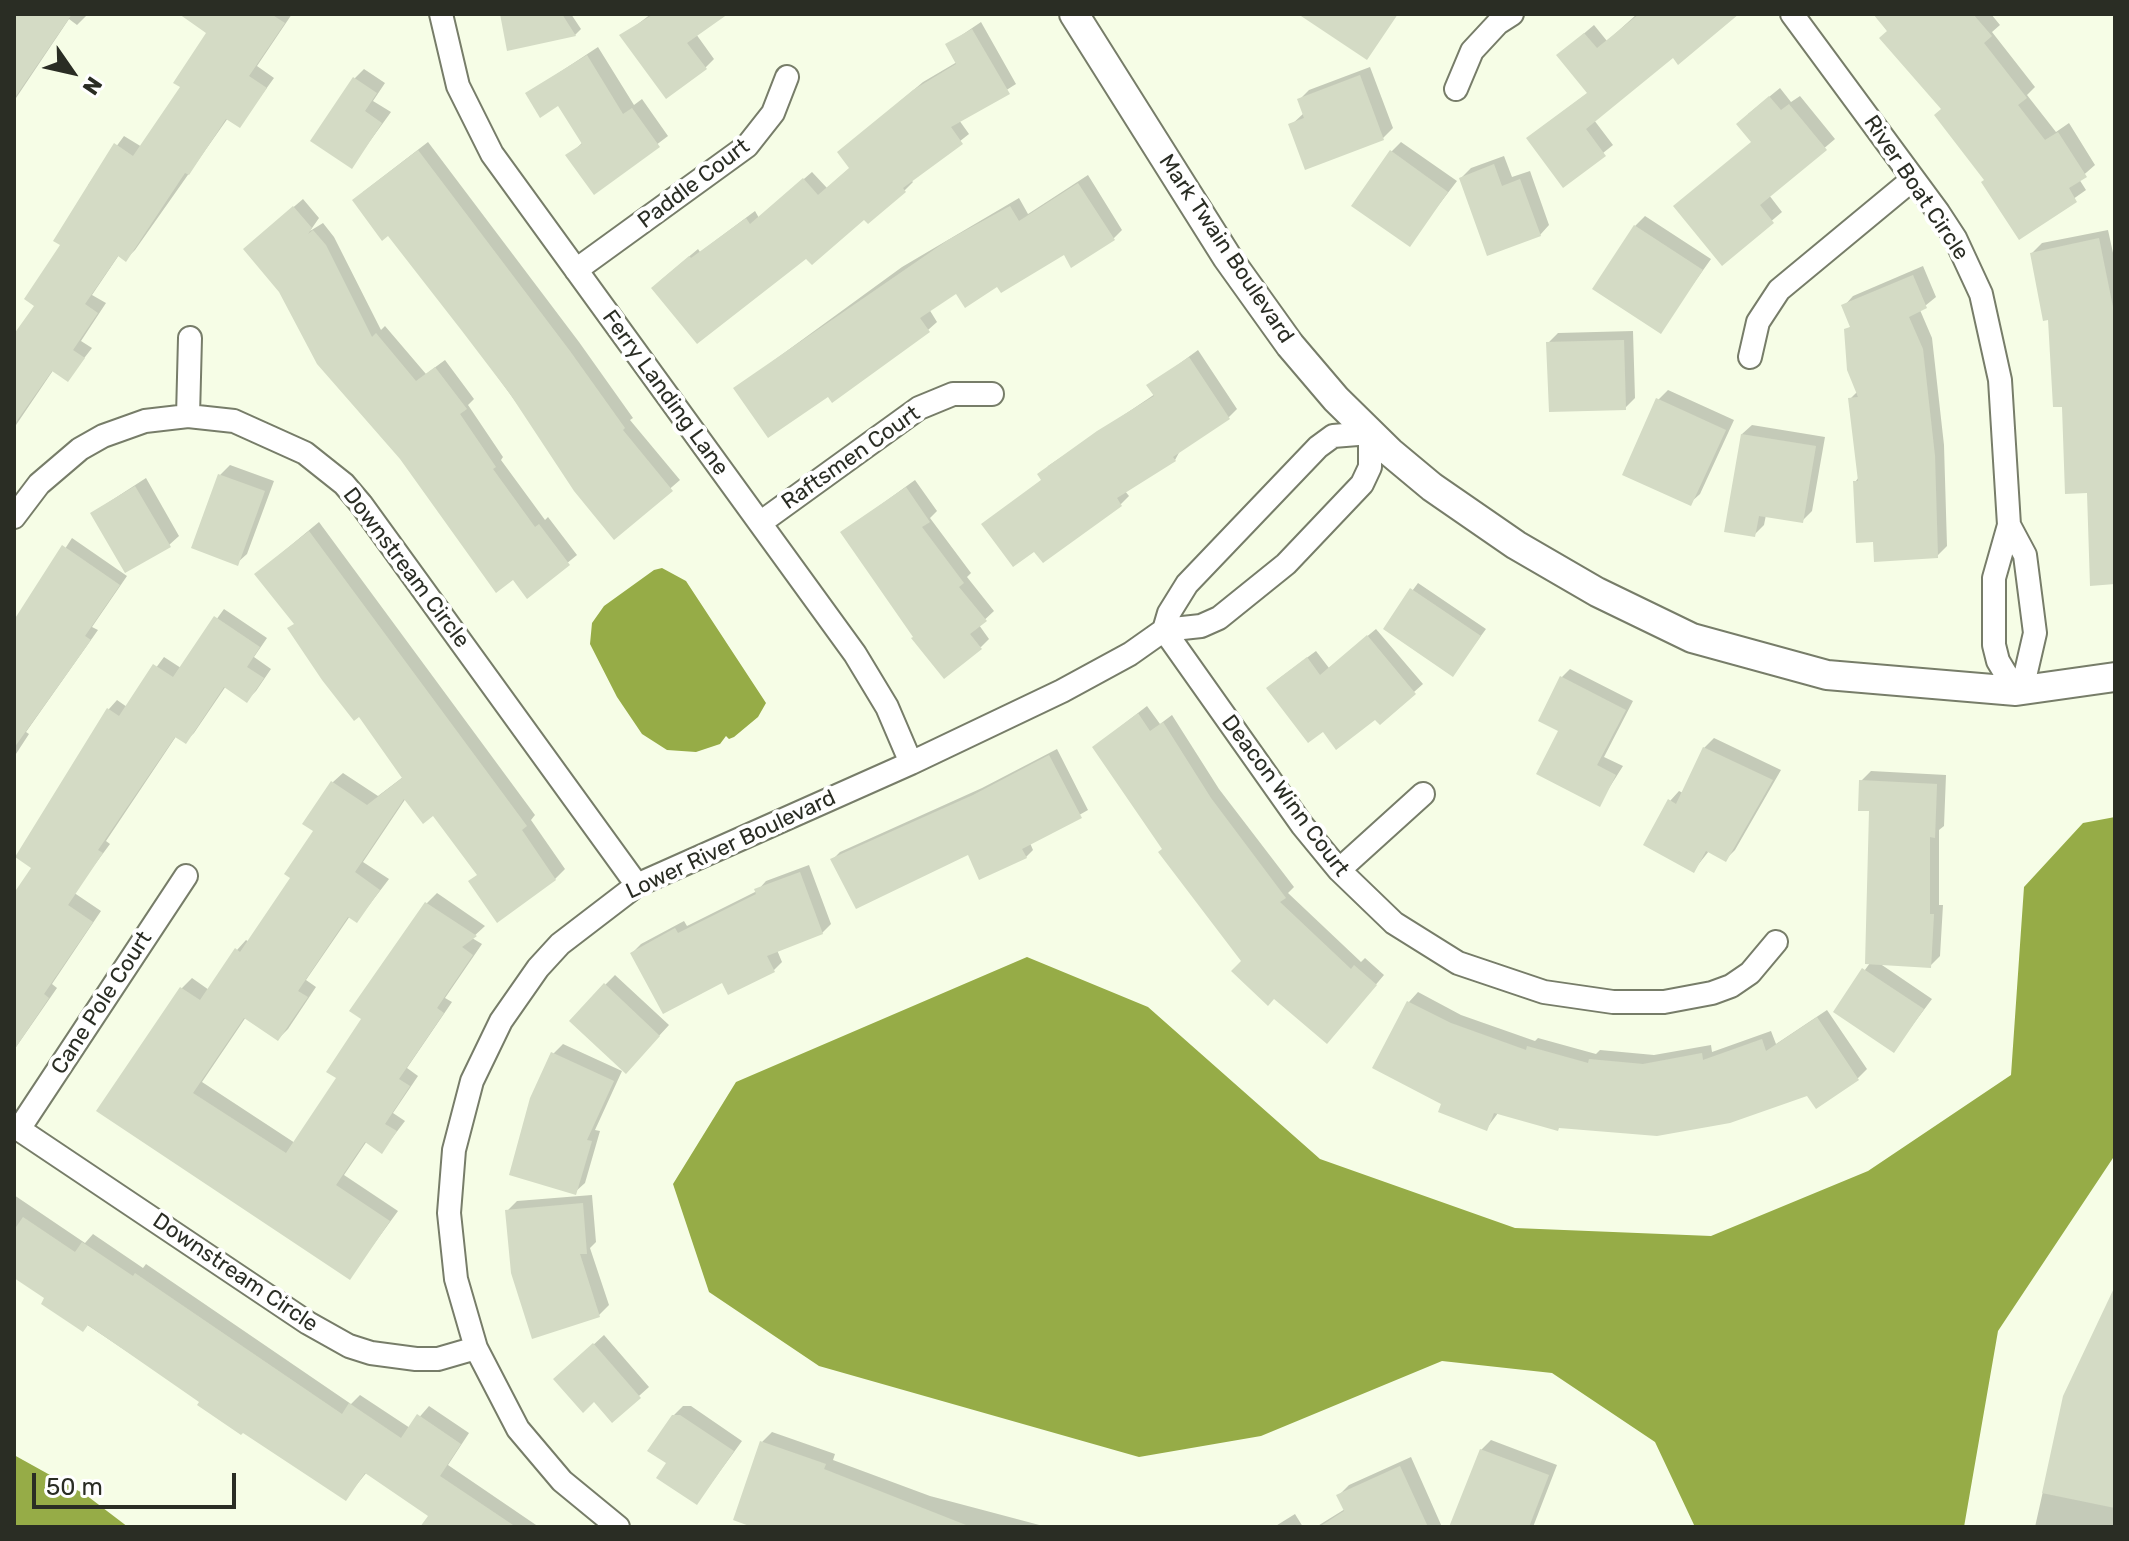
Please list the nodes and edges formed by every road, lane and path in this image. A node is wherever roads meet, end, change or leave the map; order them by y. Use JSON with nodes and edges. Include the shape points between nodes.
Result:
{"nodes":[{"id":1,"x":441,"y":14,"type":"edge"},
{"id":2,"x":1074,"y":14,"type":"edge"},
{"id":3,"x":1512,"y":14,"type":"edge"},
{"id":4,"x":1792,"y":14,"type":"edge"},
{"id":5,"x":787,"y":77,"type":"dead end"},
{"id":6,"x":1456,"y":89,"type":"dead end"},
{"id":7,"x":1913,"y":179,"type":"junction"},
{"id":8,"x":576,"y":270,"type":"junction"},
{"id":9,"x":190,"y":338,"type":"dead end"},
{"id":10,"x":1750,"y":357,"type":"dead end"},
{"id":11,"x":992,"y":394,"type":"dead end"},
{"id":12,"x":188,"y":416,"type":"junction"},
{"id":13,"x":1370,"y":433,"type":"junction"},
{"id":14,"x":14,"y":517,"type":"edge"},
{"id":15,"x":760,"y":523,"type":"junction"},
{"id":16,"x":2009,"y":525,"type":"junction"},
{"id":17,"x":1164,"y":630,"type":"junction"},
{"id":18,"x":2115,"y":677,"type":"edge"},
{"id":19,"x":2016,"y":691,"type":"junction"},
{"id":20,"x":911,"y":763,"type":"junction"},
{"id":21,"x":1423,"y":794,"type":"dead end"},
{"id":22,"x":1339,"y":870,"type":"junction"},
{"id":23,"x":186,"y":876,"type":"dead end"},
{"id":24,"x":637,"y":885,"type":"junction"},
{"id":25,"x":1776,"y":942,"type":"dead end"},
{"id":26,"x":16,"y":1128,"type":"edge"},
{"id":27,"x":476,"y":1348,"type":"junction"},
{"id":28,"x":618,"y":1527,"type":"edge"}],
"edges":[{"from":1,"to":8,"type":"street","name":"Ferry Landing Lane","via":[[458,86],[479,132]]},
{"from":2,"to":13,"type":"street","name":"Mark Twain Boulevard","via":[[1248,289],[1312,372]]},
{"from":3,"to":6,"type":"street","via":[[1472,51]]},
{"from":4,"to":7,"type":"street","name":"River Boat Circle"},
{"from":5,"to":8,"type":"street","name":"Paddle Court","via":[[773,113],[747,146]]},
{"from":7,"to":10,"type":"street","via":[[1779,290],[1758,322]]},
{"from":7,"to":16,"type":"street","name":"River Boat Circle","via":[[1965,257],[1989,323],[2000,380]]},
{"from":8,"to":15,"type":"street","name":"Ferry Landing Lane"},
{"from":9,"to":12,"type":"street"},
{"from":11,"to":15,"type":"street","name":"Raftsmen Court","via":[[953,394],[919,408]]},
{"from":12,"to":14,"type":"street","name":"Downstream Circle","via":[[124,427],[80,449],[39,484]]},
{"from":12,"to":24,"type":"street","name":"Downstream Circle","via":[[210,416],[257,429],[305,453],[344,484]]},
{"from":13,"to":17,"type":"street","via":[[1333,436],[1318,447],[1187,584]]},
{"from":13,"to":17,"type":"street","name":"Lower River Boulevard","via":[[1370,467],[1362,484],[1286,564],[1219,618]]},
{"from":13,"to":19,"type":"street","name":"Mark Twain Boulevard","via":[[1432,487],[1516,545],[1692,638],[1827,675]]},
{"from":15,"to":20,"type":"street","name":"Ferry Landing Lane","via":[[872,680]]},
{"from":16,"to":19,"type":"street","name":"River Boat Circle","via":[[1994,578],[1994,645]]},
{"from":16,"to":19,"type":"street","name":"River Boat Circle","via":[[2025,555],[2035,633],[2030,663]]},
{"from":17,"to":20,"type":"street","name":"Lower River Boulevard","via":[[1099,672]]},
{"from":17,"to":22,"type":"street","name":"Deacon Winn Court"},
{"from":18,"to":19,"type":"street","name":"Mark Twain Boulevard"},
{"from":20,"to":24,"type":"street","name":"Lower River Boulevard"},
{"from":21,"to":22,"type":"street"},
{"from":22,"to":25,"type":"street","name":"Deacon Winn Court","via":[[1394,923],[1458,963],[1511,984],[1579,998],[1664,1002],[1712,993],[1750,973]]},
{"from":23,"to":26,"type":"street","name":"Cane Pole Court"},
{"from":24,"to":27,"type":"street","name":"Lower River Boulevard","via":[[583,923],[538,968],[501,1021],[472,1081],[454,1150],[449,1213],[456,1279]]},
{"from":26,"to":27,"type":"street","name":"Downstream Circle","via":[[349,1346],[416,1359]]},
{"from":27,"to":28,"type":"street","name":"Lower River Boulevard","via":[[503,1403],[539,1456]]}]}
